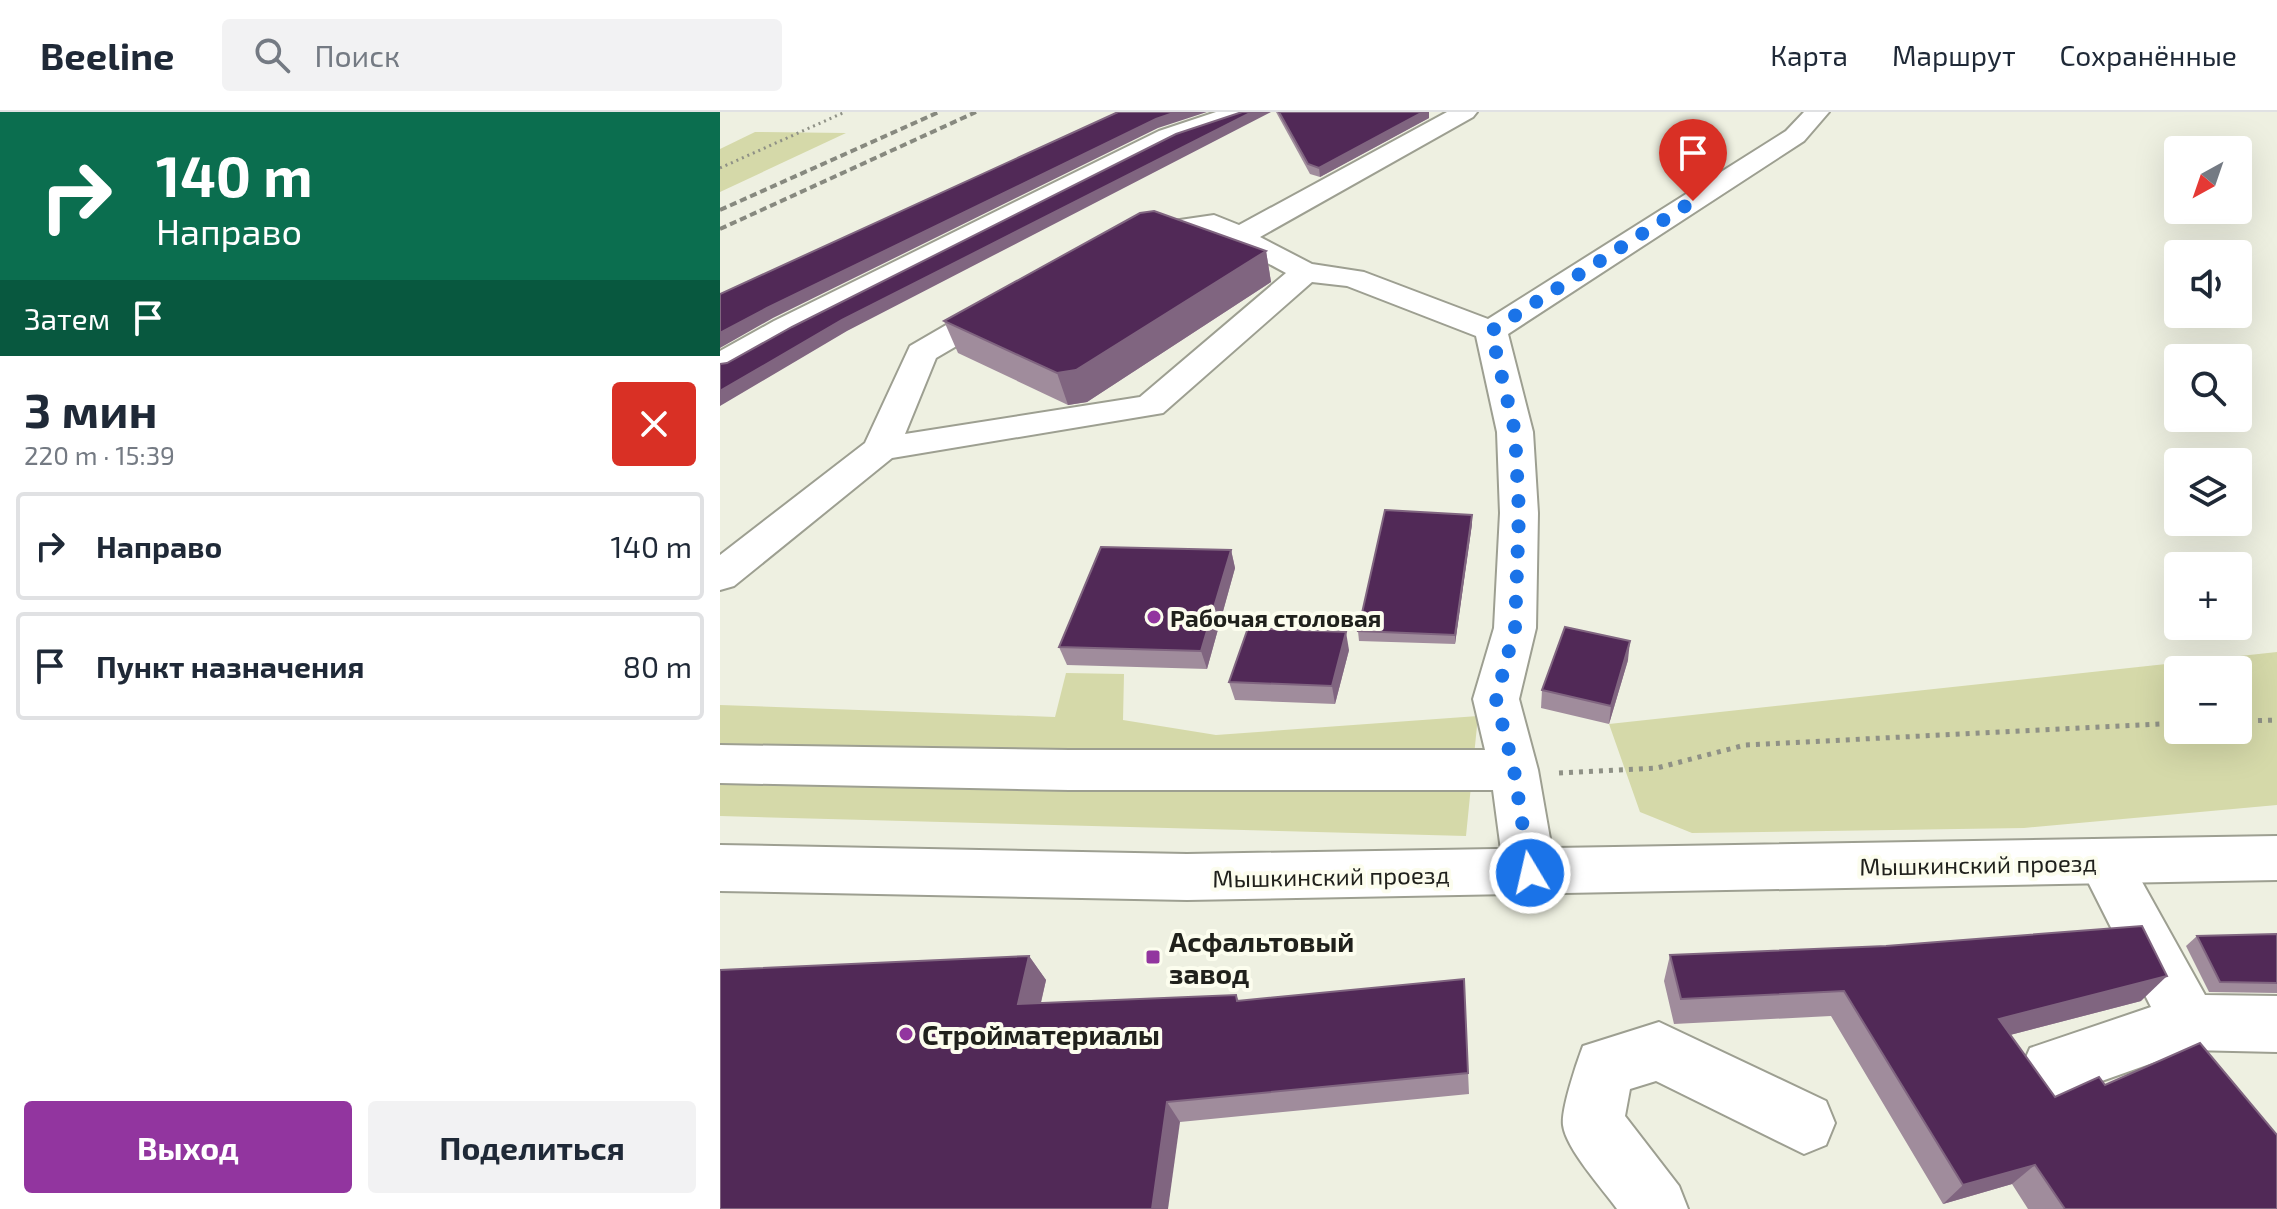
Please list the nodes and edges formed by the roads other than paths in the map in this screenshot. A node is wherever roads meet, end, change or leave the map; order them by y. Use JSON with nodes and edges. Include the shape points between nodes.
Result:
{"nodes":[{"id":1,"x":1239,"y":112,"type":"edge"},
{"id":2,"x":1465,"y":112,"type":"edge"},
{"id":3,"x":1817,"y":112,"type":"edge"},
{"id":4,"x":1239,"y":237,"type":"junction"},
{"id":5,"x":1108,"y":243,"type":"edge"},
{"id":6,"x":1305,"y":272,"type":"junction"},
{"id":7,"x":1028,"y":291,"type":"edge"},
{"id":8,"x":1491,"y":331,"type":"junction"},
{"id":9,"x":720,"y":364,"type":"edge"},
{"id":10,"x":881,"y":449,"type":"junction"},
{"id":11,"x":720,"y":576,"type":"edge"},
{"id":12,"x":720,"y":764,"type":"edge"},
{"id":13,"x":1514,"y":770,"type":"junction"},
{"id":14,"x":2277,"y":858,"type":"edge"},
{"id":15,"x":2104,"y":862,"type":"junction"},
{"id":16,"x":720,"y":868,"type":"edge"},
{"id":17,"x":1530,"y":873,"type":"junction"},
{"id":18,"x":2189,"y":1022,"type":"junction"},
{"id":19,"x":2277,"y":1024,"type":"edge"},
{"id":20,"x":2051,"y":1069,"type":"dead end"},
{"id":21,"x":1804,"y":1123,"type":"dead end"},
{"id":22,"x":1656,"y":1209,"type":"edge"}],
"edges":[{"from":1,"to":9,"type":"main road","via":[[1168,136]]},
{"from":2,"to":4,"type":"main road"},
{"from":3,"to":8,"type":"main road","via":[[1795,136]]},
{"from":4,"to":5,"type":"main road","via":[[1214,223],[1121,236]]},
{"from":4,"to":6,"type":"main road"},
{"from":6,"to":8,"type":"main road","via":[[1353,278]]},
{"from":6,"to":10,"type":"main road","via":[[1151,406]]},
{"from":7,"to":10,"type":"main road","via":[[922,353]]},
{"from":8,"to":13,"type":"main road","via":[[1515,432],[1515,628],[1496,699]]},
{"from":10,"to":11,"type":"main road"},
{"from":12,"to":13,"type":"main road"},
{"from":13,"to":17,"type":"main road"},
{"from":14,"to":15,"type":"main road","name":"Мышкинский проезд"},
{"from":15,"to":17,"type":"main road","name":"Мышкинский проезд"},
{"from":15,"to":18,"type":"main road"},
{"from":16,"to":17,"type":"main road","name":"Мышкинский проезд","via":[[1187,877]]},
{"from":18,"to":19,"type":"main road"},
{"from":18,"to":20,"type":"main road"},
{"from":21,"to":22,"type":"main road","via":[[1659,1051],[1604,1067],[1593,1124]]}]}
